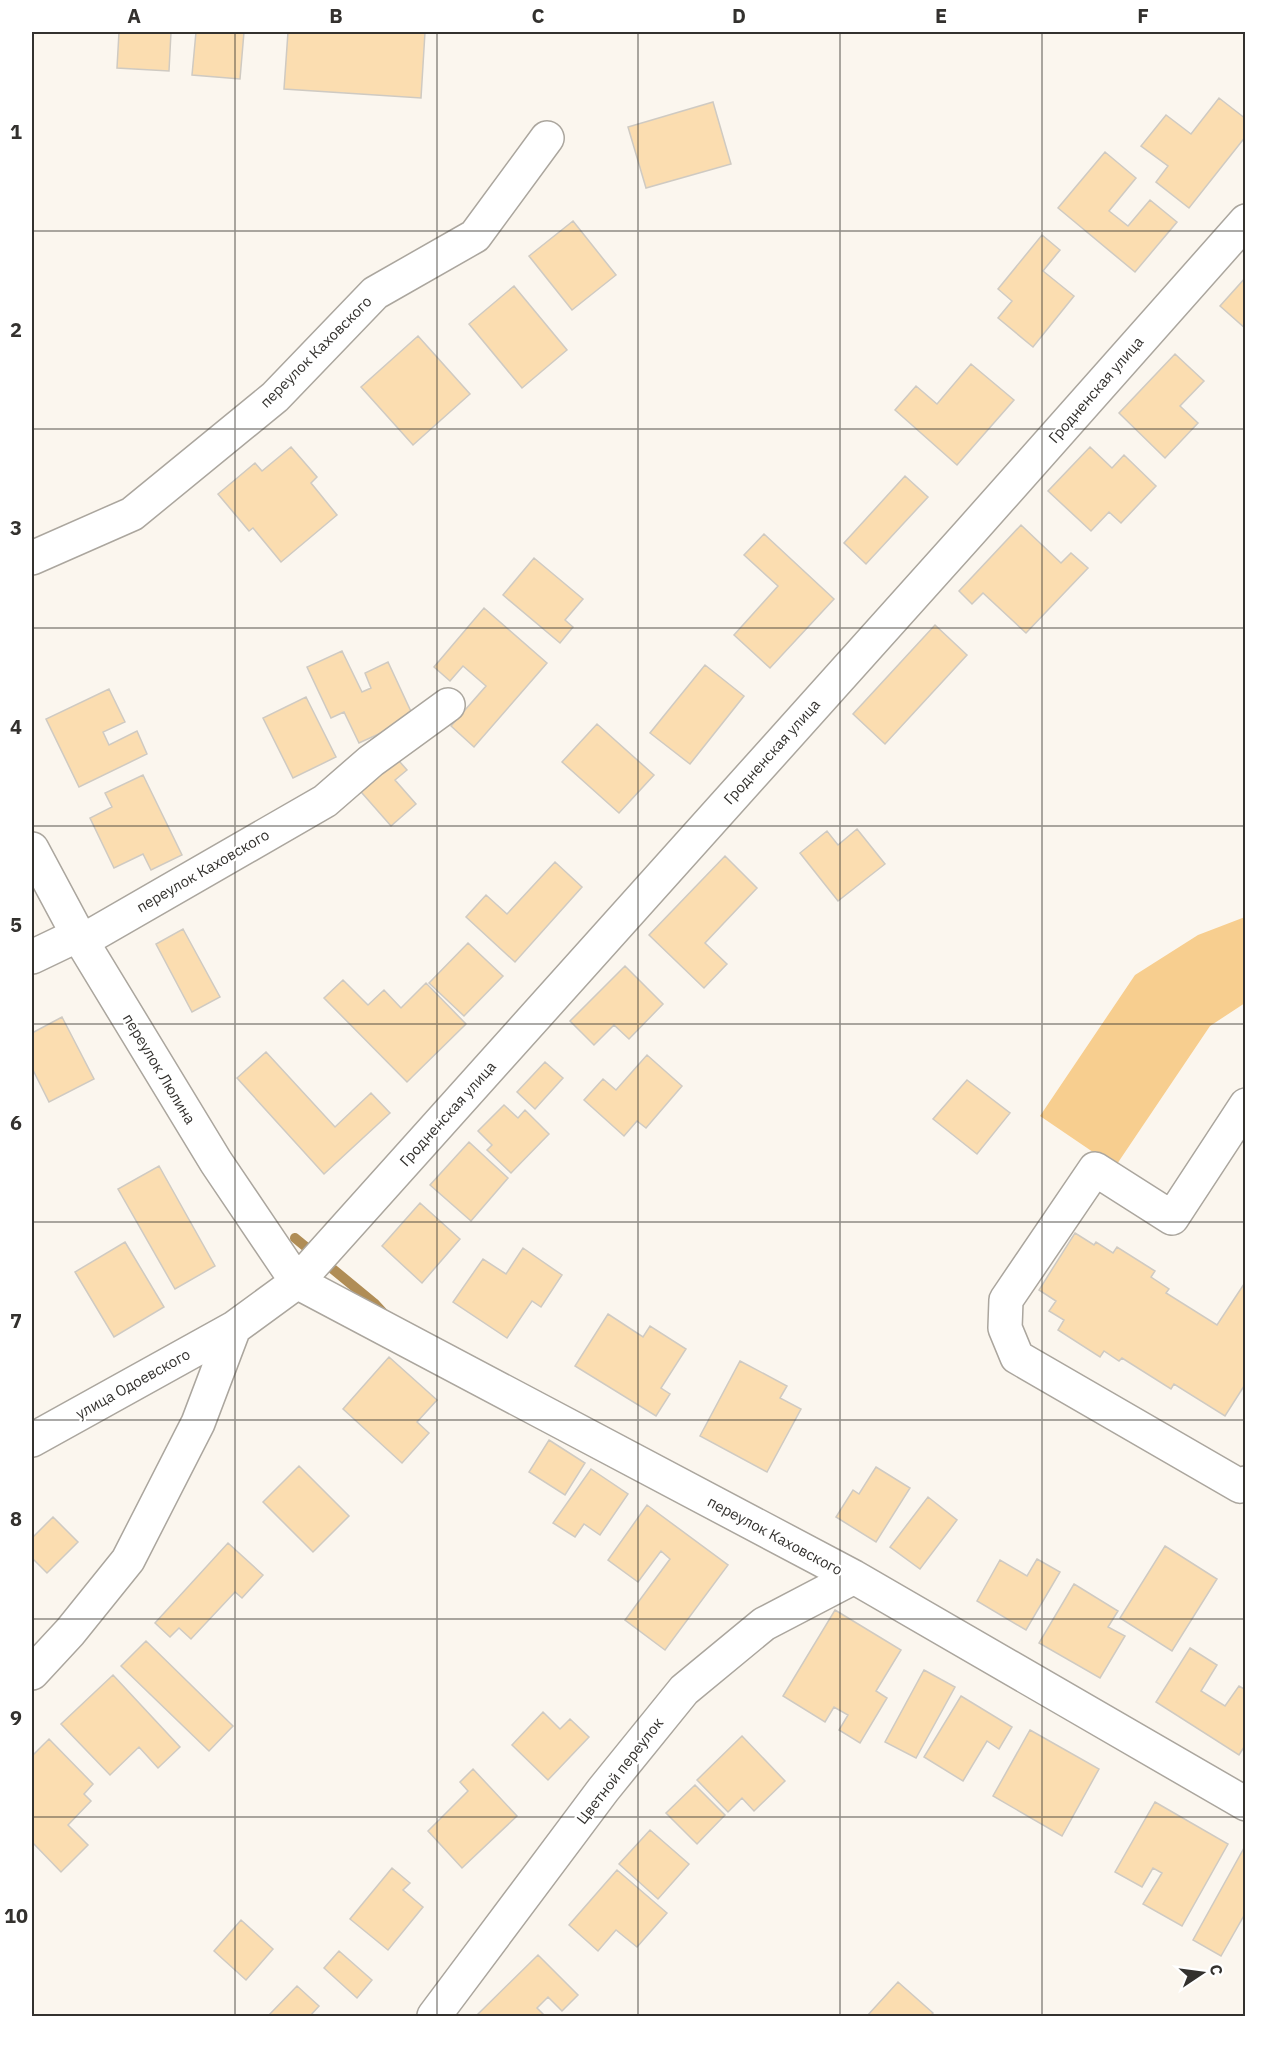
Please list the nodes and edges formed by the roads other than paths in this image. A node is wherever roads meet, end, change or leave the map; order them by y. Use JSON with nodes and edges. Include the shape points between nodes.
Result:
{"nodes":[{"id":1,"x":547,"y":138,"type":"dead end"},
{"id":2,"x":1245,"y":221,"type":"edge"},
{"id":3,"x":32,"y":558,"type":"edge"},
{"id":4,"x":448,"y":705,"type":"dead end"},
{"id":5,"x":32,"y":849,"type":"edge"},
{"id":6,"x":80,"y":938,"type":"junction"},
{"id":7,"x":32,"y":957,"type":"edge"},
{"id":8,"x":1245,"y":1105,"type":"edge"},
{"id":9,"x":297,"y":1282,"type":"junction"},
{"id":10,"x":234,"y":1328,"type":"junction"},
{"id":11,"x":32,"y":1440,"type":"edge"},
{"id":12,"x":1245,"y":1484,"type":"edge"},
{"id":13,"x":854,"y":1577,"type":"junction"},
{"id":14,"x":32,"y":1673,"type":"edge"},
{"id":15,"x":1245,"y":1804,"type":"edge"},
{"id":16,"x":434,"y":2016,"type":"edge"}],
"edges":[{"from":1,"to":3,"type":"street","name":"переулок Каховского","via":[[476,236],[375,292],[275,397],[132,514]]},
{"from":2,"to":9,"type":"street","name":"Гродненская улица"},
{"from":4,"to":6,"type":"street","name":"переулок Каховского","via":[[371,761],[325,801]]},
{"from":5,"to":6,"type":"street","name":"переулок Люлина"},
{"from":6,"to":7,"type":"street","name":"переулок Каховского"},
{"from":6,"to":9,"type":"street","name":"переулок Люлина","via":[[216,1162]]},
{"from":8,"to":12,"type":"street","via":[[1172,1218],[1095,1169],[1006,1300],[1005,1328],[1017,1357],[1240,1486]]},
{"from":9,"to":10,"type":"street","name":"Гродненская улица"},
{"from":9,"to":13,"type":"street","name":"переулок Каховского"},
{"from":10,"to":11,"type":"street","name":"улица Одоевского"},
{"from":10,"to":14,"type":"street","via":[[198,1423],[128,1560]]},
{"from":13,"to":15,"type":"street","name":"переулок Каховского"},
{"from":13,"to":16,"type":"street","name":"Цветной переулок","via":[[764,1624],[684,1690],[603,1790]]}]}
